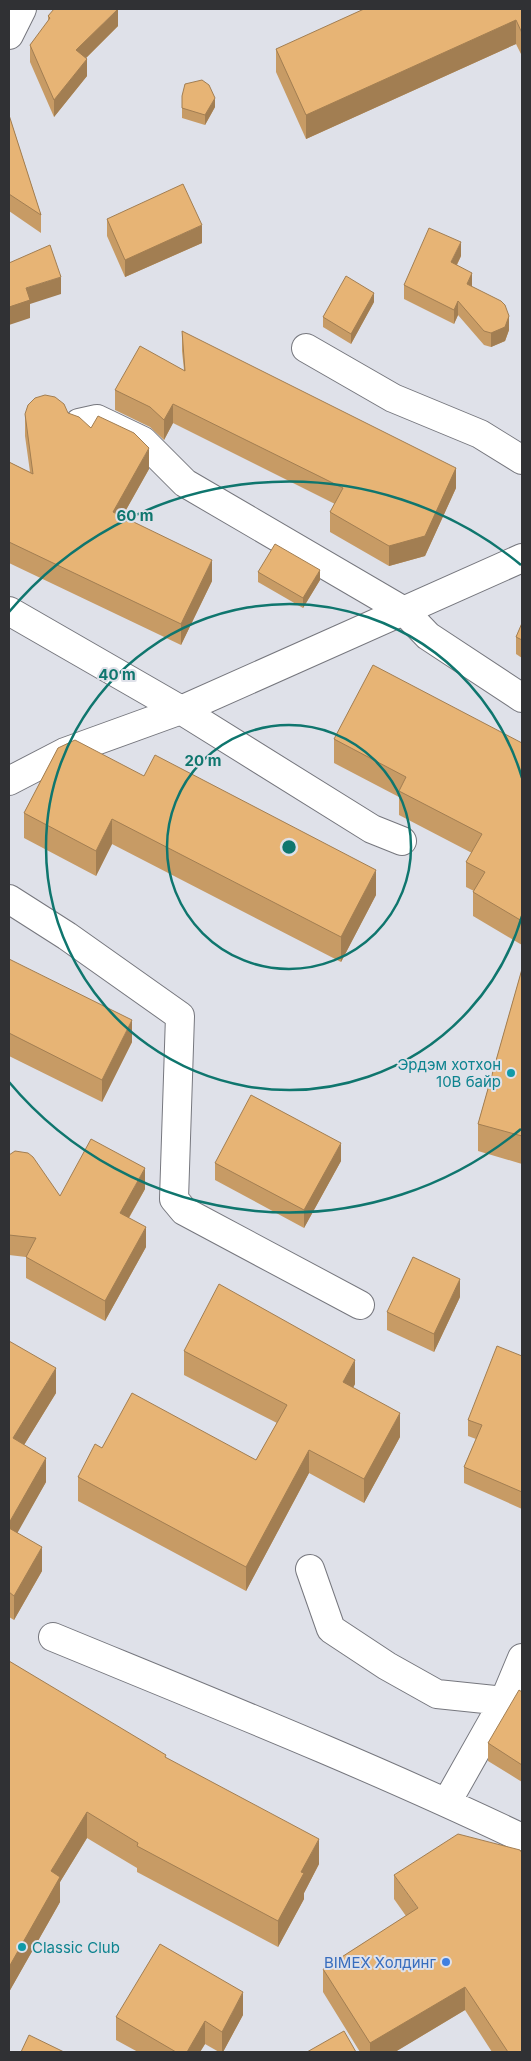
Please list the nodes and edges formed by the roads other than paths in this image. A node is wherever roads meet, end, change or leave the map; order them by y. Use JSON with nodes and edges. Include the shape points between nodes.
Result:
{"nodes":[{"id":1,"x":22,"y":9,"type":"edge"},
{"id":2,"x":9,"y":35,"type":"edge"},
{"id":3,"x":306,"y":348,"type":"dead end"},
{"id":4,"x":79,"y":423,"type":"edge"},
{"id":5,"x":522,"y":460,"type":"edge"},
{"id":6,"x":522,"y":558,"type":"edge"},
{"id":7,"x":404,"y":611,"type":"junction"},
{"id":8,"x":9,"y":612,"type":"edge"},
{"id":9,"x":522,"y":698,"type":"edge"},
{"id":10,"x":181,"y":710,"type":"junction"},
{"id":11,"x":9,"y":781,"type":"edge"},
{"id":12,"x":402,"y":841,"type":"dead end"},
{"id":13,"x":9,"y":899,"type":"edge"},
{"id":14,"x":360,"y":1305,"type":"dead end"},
{"id":15,"x":310,"y":1569,"type":"dead end"},
{"id":16,"x":53,"y":1637,"type":"dead end"},
{"id":17,"x":522,"y":1658,"type":"edge"},
{"id":18,"x":504,"y":1701,"type":"junction"},
{"id":19,"x":447,"y":1802,"type":"junction"},
{"id":20,"x":522,"y":1838,"type":"edge"}],
"edges":[{"from":1,"to":2,"type":"street"},
{"from":3,"to":5,"type":"street","via":[[393,398],[480,434]]},
{"from":4,"to":7,"type":"street","via":[[97,419],[143,441],[185,483]]},
{"from":6,"to":7,"type":"street"},
{"from":7,"to":9,"type":"street","via":[[428,636]]},
{"from":7,"to":10,"type":"street"},
{"from":8,"to":10,"type":"street"},
{"from":10,"to":11,"type":"street","via":[[65,752]]},
{"from":10,"to":12,"type":"street","via":[[372,829]]},
{"from":13,"to":14,"type":"street","via":[[180,1016],[174,1199],[184,1211]]},
{"from":15,"to":18,"type":"street","via":[[331,1629],[386,1666],[437,1694]]},
{"from":16,"to":19,"type":"street"},
{"from":17,"to":18,"type":"street"},
{"from":18,"to":19,"type":"street"},
{"from":19,"to":20,"type":"street"}]}
